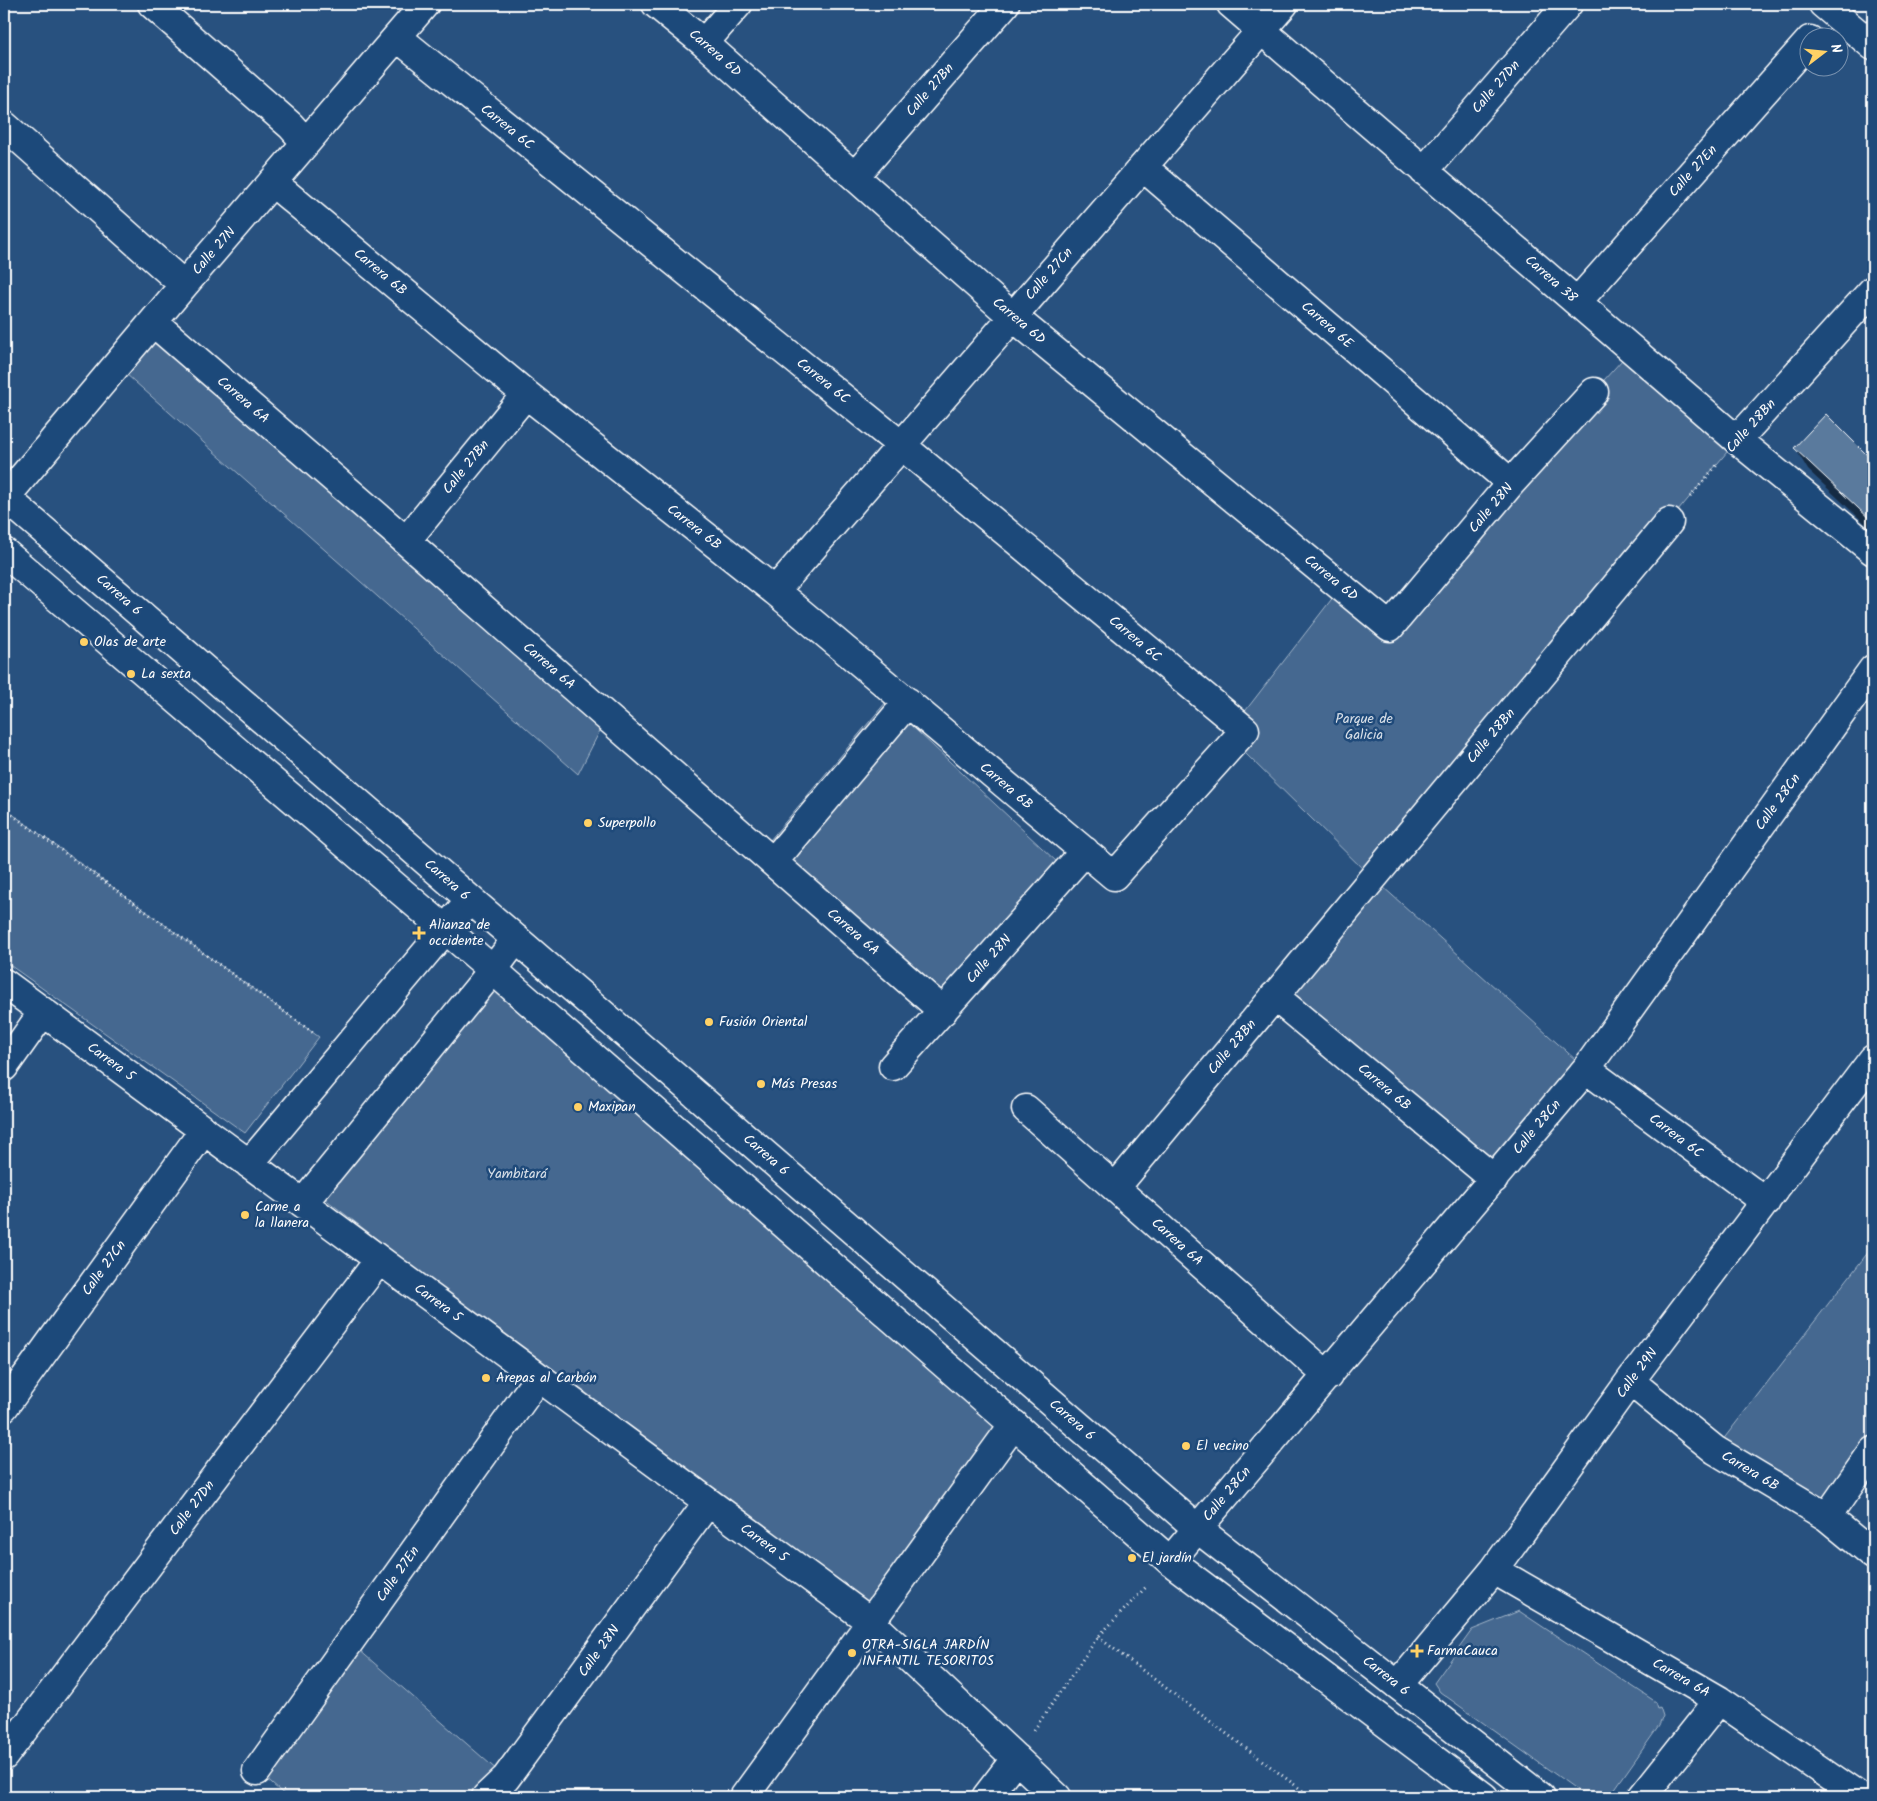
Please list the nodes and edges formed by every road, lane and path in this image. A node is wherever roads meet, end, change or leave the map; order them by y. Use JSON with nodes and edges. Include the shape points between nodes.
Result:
{"nodes":[{"id":1,"x":152,"y":4,"type":"edge"},
{"id":2,"x":425,"y":4,"type":"edge"},
{"id":3,"x":656,"y":4,"type":"edge"},
{"id":4,"x":738,"y":4,"type":"edge"},
{"id":5,"x":1005,"y":4,"type":"edge"},
{"id":6,"x":1231,"y":4,"type":"edge"},
{"id":7,"x":1284,"y":4,"type":"edge"},
{"id":8,"x":1568,"y":4,"type":"edge"},
{"id":9,"x":1833,"y":7,"type":"edge"},
{"id":10,"x":1819,"y":28,"type":"edge"},
{"id":11,"x":1261,"y":30,"type":"junction"},
{"id":12,"x":397,"y":37,"type":"junction"},
{"id":13,"x":704,"y":43,"type":"junction"},
{"id":14,"x":1873,"y":46,"type":"edge"},
{"id":15,"x":1800,"y":51,"type":"edge"},
{"id":16,"x":4,"y":125,"type":"edge"},
{"id":17,"x":306,"y":143,"type":"junction"},
{"id":18,"x":1143,"y":167,"type":"junction"},
{"id":19,"x":1424,"y":171,"type":"junction"},
{"id":20,"x":855,"y":176,"type":"junction"},
{"id":21,"x":272,"y":182,"type":"junction"},
{"id":22,"x":184,"y":285,"type":"junction"},
{"id":23,"x":1873,"y":290,"type":"edge"},
{"id":24,"x":1577,"y":302,"type":"junction"},
{"id":25,"x":1012,"y":316,"type":"junction"},
{"id":26,"x":153,"y":322,"type":"junction"},
{"id":27,"x":1594,"y":392,"type":"dead end"},
{"id":28,"x":526,"y":394,"type":"junction"},
{"id":29,"x":1737,"y":440,"type":"junction"},
{"id":30,"x":902,"y":445,"type":"junction"},
{"id":31,"x":1511,"y":483,"type":"junction"},
{"id":32,"x":4,"y":497,"type":"edge"},
{"id":33,"x":1669,"y":522,"type":"joint"},
{"id":34,"x":406,"y":541,"type":"junction"},
{"id":35,"x":1873,"y":551,"type":"edge"},
{"id":36,"x":4,"y":552,"type":"edge"},
{"id":37,"x":775,"y":591,"type":"junction"},
{"id":38,"x":1390,"y":627,"type":"joint"},
{"id":39,"x":1873,"y":669,"type":"edge"},
{"id":40,"x":908,"y":702,"type":"junction"},
{"id":41,"x":4,"y":809,"type":"edge"},
{"id":42,"x":1085,"y":851,"type":"junction"},
{"id":43,"x":774,"y":862,"type":"junction"},
{"id":44,"x":1114,"y":876,"type":"joint"},
{"id":45,"x":470,"y":900,"type":"junction"},
{"id":46,"x":445,"y":930,"type":"junction"},
{"id":47,"x":516,"y":939,"type":"junction"},
{"id":48,"x":493,"y":970,"type":"junction"},
{"id":49,"x":4,"y":983,"type":"edge"},
{"id":50,"x":1274,"y":996,"type":"junction"},
{"id":51,"x":943,"y":1011,"type":"junction"},
{"id":52,"x":43,"y":1012,"type":"junction"},
{"id":53,"x":319,"y":1037,"type":"dead end"},
{"id":54,"x":1873,"y":1059,"type":"edge"},
{"id":55,"x":893,"y":1066,"type":"dead end"},
{"id":56,"x":4,"y":1067,"type":"edge"},
{"id":57,"x":1586,"y":1069,"type":"junction"},
{"id":58,"x":1026,"y":1109,"type":"dead end"},
{"id":59,"x":204,"y":1130,"type":"junction"},
{"id":60,"x":249,"y":1164,"type":"junction"},
{"id":61,"x":1494,"y":1179,"type":"junction"},
{"id":62,"x":1116,"y":1187,"type":"junction"},
{"id":63,"x":1766,"y":1202,"type":"junction"},
{"id":64,"x":302,"y":1203,"type":"junction"},
{"id":65,"x":380,"y":1260,"type":"junction"},
{"id":66,"x":1328,"y":1376,"type":"junction"},
{"id":67,"x":539,"y":1377,"type":"junction"},
{"id":68,"x":1630,"y":1381,"type":"junction"},
{"id":69,"x":4,"y":1406,"type":"edge"},
{"id":70,"x":1014,"y":1424,"type":"junction"},
{"id":71,"x":1873,"y":1451,"type":"edge"},
{"id":72,"x":708,"y":1502,"type":"junction"},
{"id":73,"x":1827,"y":1517,"type":"junction"},
{"id":74,"x":1198,"y":1529,"type":"junction"},
{"id":75,"x":1873,"y":1555,"type":"edge"},
{"id":76,"x":1170,"y":1561,"type":"junction"},
{"id":77,"x":1494,"y":1570,"type":"junction"},
{"id":78,"x":871,"y":1622,"type":"junction"},
{"id":79,"x":1098,"y":1637,"type":"junction"},
{"id":80,"x":1398,"y":1685,"type":"junction"},
{"id":81,"x":1719,"y":1700,"type":"junction"},
{"id":82,"x":4,"y":1756,"type":"edge"},
{"id":83,"x":1016,"y":1758,"type":"junction"},
{"id":84,"x":257,"y":1771,"type":"dead end"},
{"id":85,"x":486,"y":1797,"type":"edge"},
{"id":86,"x":744,"y":1797,"type":"edge"},
{"id":87,"x":986,"y":1797,"type":"edge"},
{"id":88,"x":1057,"y":1797,"type":"edge"},
{"id":89,"x":1311,"y":1797,"type":"edge"},
{"id":90,"x":1484,"y":1797,"type":"edge"},
{"id":91,"x":1541,"y":1797,"type":"edge"},
{"id":92,"x":1642,"y":1797,"type":"edge"},
{"id":93,"x":1860,"y":1797,"type":"edge"}],
"edges":[{"from":1,"to":17,"type":"street","via":[[291,126]]},
{"from":2,"to":12,"type":"street","name":"Calle 27N"},
{"from":3,"to":13,"type":"street","name":"Carrera 6D"},
{"from":4,"to":13,"type":"street"},
{"from":5,"to":20,"type":"street","name":"Calle 27Bn"},
{"from":6,"to":11,"type":"street","name":"Carrera 38"},
{"from":7,"to":11,"type":"street","name":"Calle 27Cn"},
{"from":8,"to":19,"type":"street","name":"Calle 27Dn"},
{"from":9,"to":10,"type":"street"},
{"from":9,"to":14,"type":"street"},
{"from":11,"to":18,"type":"street","name":"Calle 27Cn"},
{"from":11,"to":19,"type":"street","name":"Carrera 38"},
{"from":12,"to":17,"type":"street","name":"Calle 27N"},
{"from":12,"to":30,"type":"street","name":"Carrera 6C"},
{"from":13,"to":20,"type":"street","name":"Carrera 6D"},
{"from":15,"to":24,"type":"street","name":"Calle 27En"},
{"from":16,"to":22,"type":"street"},
{"from":17,"to":21,"type":"street","name":"Calle 27N"},
{"from":18,"to":25,"type":"street","name":"Calle 27Cn"},
{"from":18,"to":31,"type":"street","name":"Carrera 6E"},
{"from":19,"to":24,"type":"street","name":"Carrera 38"},
{"from":20,"to":25,"type":"street","name":"Carrera 6D"},
{"from":21,"to":22,"type":"street","name":"Calle 27N"},
{"from":21,"to":28,"type":"street","name":"Carrera 6B"},
{"from":22,"to":26,"type":"street","name":"Calle 27N"},
{"from":23,"to":29,"type":"street","name":"Calle 28Bn"},
{"from":24,"to":29,"type":"street","name":"Carrera 38"},
{"from":25,"to":30,"type":"street","name":"Calle 27Cn"},
{"from":25,"to":38,"type":"street","name":"Carrera 6D"},
{"from":26,"to":32,"type":"street","name":"Calle 27N"},
{"from":26,"to":34,"type":"street","name":"Carrera 6A"},
{"from":27,"to":31,"type":"street","name":"Calle 28N"},
{"from":28,"to":34,"type":"street","name":"Calle 27Bn"},
{"from":28,"to":37,"type":"street","name":"Carrera 6B"},
{"from":29,"to":33,"type":"path","name":"Calle 28Bn"},
{"from":29,"to":35,"type":"street","name":"Carrera 38"},
{"from":30,"to":37,"type":"street","name":"Calle 27Cn"},
{"from":30,"to":44,"type":"street","name":"Carrera 6C","via":[[1245,730]]},
{"from":31,"to":38,"type":"street","name":"Calle 28N"},
{"from":32,"to":45,"type":"street","name":"Carrera 6"},
{"from":33,"to":50,"type":"street","name":"Calle 28Bn"},
{"from":34,"to":43,"type":"street","name":"Carrera 6A"},
{"from":36,"to":46,"type":"street"},
{"from":37,"to":40,"type":"street","name":"Carrera 6B"},
{"from":39,"to":57,"type":"street","name":"Calle 28Cn"},
{"from":40,"to":42,"type":"street","name":"Carrera 6B"},
{"from":40,"to":43,"type":"street"},
{"from":41,"to":53,"type":"path"},
{"from":42,"to":44,"type":"street","name":"Carrera 6B"},
{"from":42,"to":51,"type":"street","name":"Calle 28N"},
{"from":43,"to":51,"type":"street","name":"Carrera 6A"},
{"from":45,"to":46,"type":"street"},
{"from":45,"to":47,"type":"street","name":"Carrera 6"},
{"from":46,"to":48,"type":"street"},
{"from":46,"to":60,"type":"street"},
{"from":47,"to":48,"type":"street"},
{"from":47,"to":74,"type":"street","name":"Carrera 6"},
{"from":48,"to":64,"type":"street"},
{"from":48,"to":70,"type":"street"},
{"from":49,"to":52,"type":"street","name":"Carrera 5"},
{"from":50,"to":61,"type":"street","name":"Carrera 6B"},
{"from":50,"to":62,"type":"street","name":"Calle 28Bn"},
{"from":51,"to":55,"type":"street","name":"Calle 28N"},
{"from":52,"to":56,"type":"street"},
{"from":52,"to":59,"type":"street","name":"Carrera 5"},
{"from":54,"to":63,"type":"street","name":"Calle 29N"},
{"from":57,"to":61,"type":"street","name":"Calle 28Cn"},
{"from":57,"to":63,"type":"street","name":"Carrera 6C"},
{"from":58,"to":62,"type":"street","name":"Carrera 6A"},
{"from":59,"to":60,"type":"street","name":"Carrera 5"},
{"from":59,"to":69,"type":"street","name":"Calle 27Cn"},
{"from":60,"to":64,"type":"street","name":"Carrera 5"},
{"from":61,"to":66,"type":"street","name":"Calle 28Cn"},
{"from":62,"to":66,"type":"street","name":"Carrera 6A"},
{"from":63,"to":68,"type":"street","name":"Calle 29N"},
{"from":64,"to":65,"type":"street","name":"Carrera 5"},
{"from":65,"to":67,"type":"street","name":"Carrera 5"},
{"from":65,"to":82,"type":"street","name":"Calle 27Dn"},
{"from":66,"to":74,"type":"street","name":"Calle 28Cn"},
{"from":67,"to":72,"type":"street","name":"Carrera 5"},
{"from":67,"to":84,"type":"street","name":"Calle 27En"},
{"from":68,"to":73,"type":"street","name":"Carrera 6B","via":[[1715,1450]]},
{"from":68,"to":77,"type":"street","name":"Calle 29N"},
{"from":70,"to":76,"type":"street"},
{"from":70,"to":78,"type":"street"},
{"from":71,"to":73,"type":"street"},
{"from":72,"to":78,"type":"street","name":"Carrera 5"},
{"from":72,"to":85,"type":"street","name":"Calle 28N","via":[[506,1778]]},
{"from":73,"to":75,"type":"street","name":"Carrera 6B"},
{"from":74,"to":76,"type":"street","name":"Calle 28Cn"},
{"from":74,"to":80,"type":"street","name":"Carrera 6"},
{"from":76,"to":79,"type":"path"},
{"from":76,"to":90,"type":"street"},
{"from":77,"to":80,"type":"street","name":"Calle 29N"},
{"from":77,"to":81,"type":"street","name":"Carrera 6A"},
{"from":78,"to":83,"type":"street","name":"Carrera 5"},
{"from":78,"to":86,"type":"street"},
{"from":79,"to":83,"type":"path"},
{"from":79,"to":89,"type":"path"},
{"from":80,"to":91,"type":"street","name":"Carrera 6"},
{"from":81,"to":92,"type":"street"},
{"from":81,"to":93,"type":"street","name":"Carrera 6A"},
{"from":83,"to":87,"type":"street"},
{"from":83,"to":88,"type":"street","name":"Carrera 5"}]}
